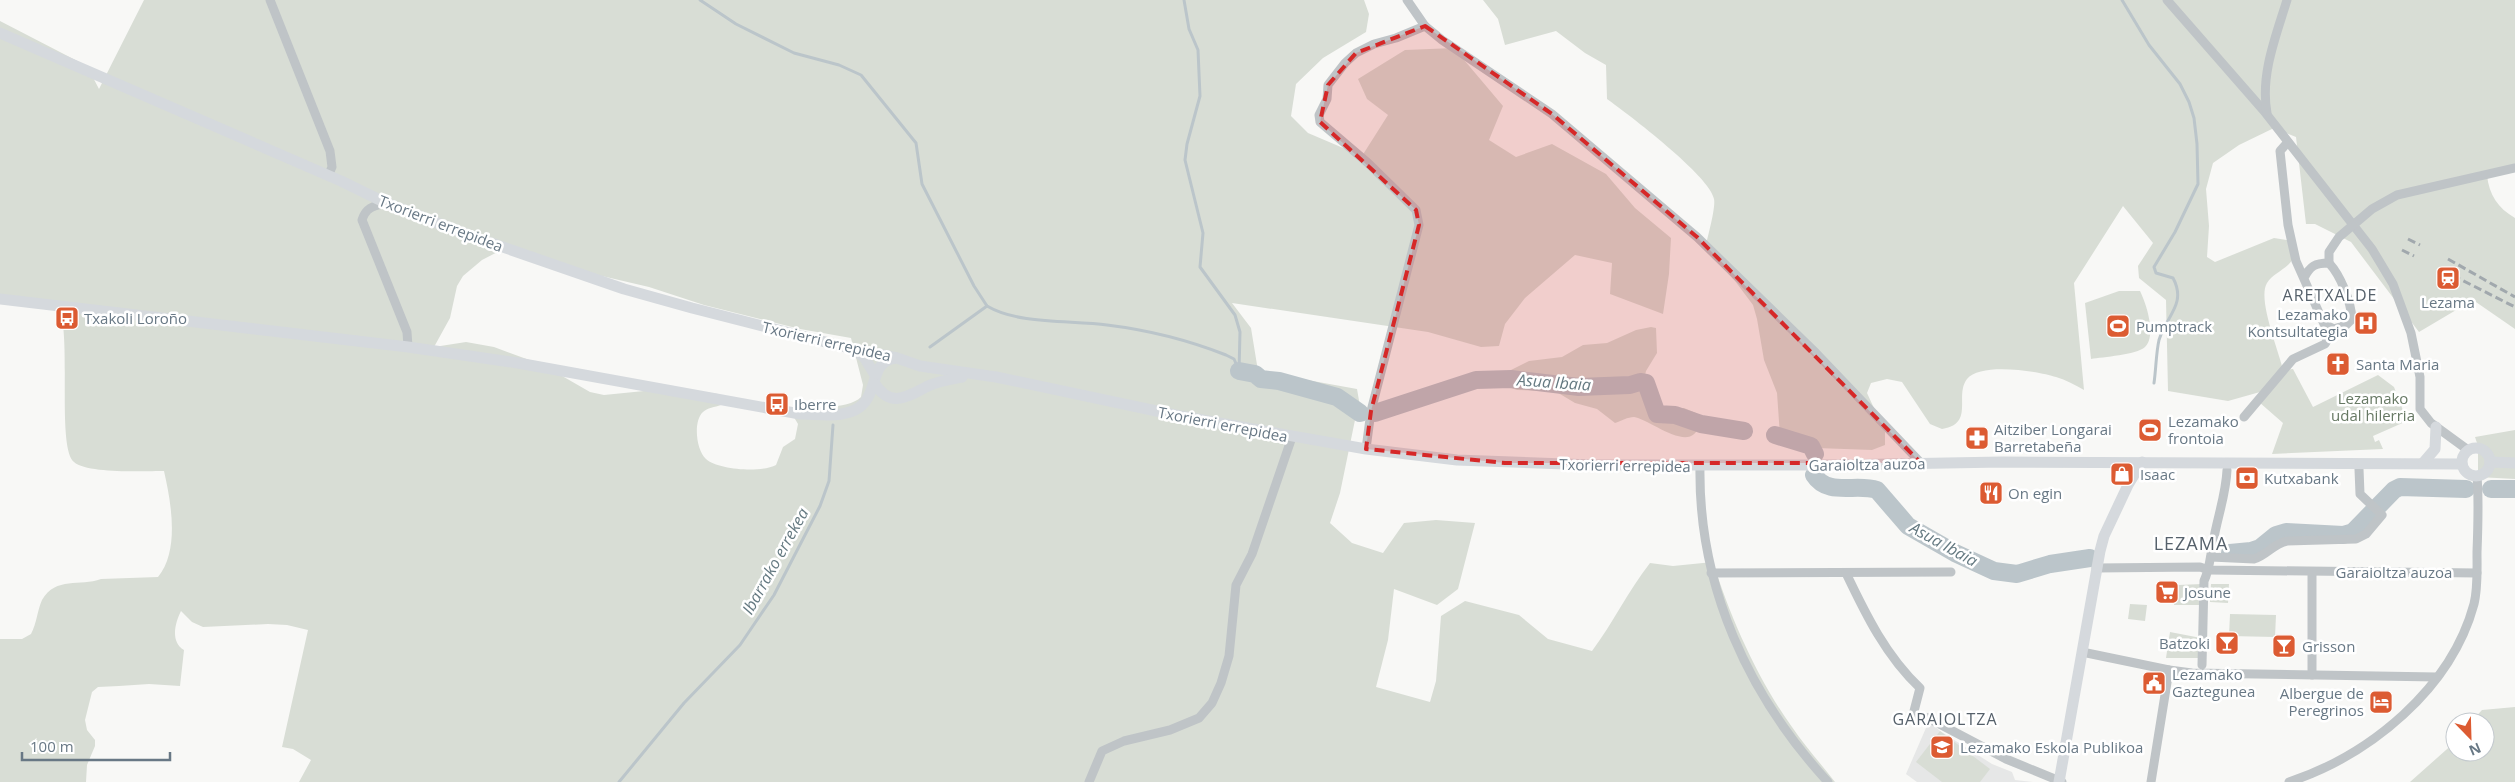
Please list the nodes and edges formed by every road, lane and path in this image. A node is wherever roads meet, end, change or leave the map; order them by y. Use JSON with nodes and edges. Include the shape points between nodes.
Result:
{"nodes":[{"id":1,"x":270,"y":0,"type":"edge"},
{"id":2,"x":1407,"y":0,"type":"edge"},
{"id":3,"x":2166,"y":0,"type":"edge"},
{"id":4,"x":2287,"y":0,"type":"edge"},
{"id":5,"x":1425,"y":26,"type":"junction"},
{"id":6,"x":0,"y":33,"type":"edge"},
{"id":7,"x":2267,"y":114,"type":"junction"},
{"id":8,"x":2288,"y":142,"type":"junction"},
{"id":9,"x":2515,"y":168,"type":"edge"},
{"id":10,"x":328,"y":176,"type":"junction"},
{"id":11,"x":386,"y":203,"type":"junction"},
{"id":12,"x":2354,"y":225,"type":"junction"},
{"id":13,"x":2328,"y":264,"type":"junction"},
{"id":14,"x":2304,"y":278,"type":"junction"},
{"id":15,"x":0,"y":299,"type":"edge"},
{"id":16,"x":2334,"y":329,"type":"junction"},
{"id":17,"x":408,"y":347,"type":"junction"},
{"id":18,"x":853,"y":349,"type":"junction"},
{"id":19,"x":897,"y":358,"type":"junction"},
{"id":20,"x":920,"y":366,"type":"junction"},
{"id":21,"x":974,"y":374,"type":"junction"},
{"id":22,"x":875,"y":379,"type":"junction"},
{"id":23,"x":926,"y":387,"type":"junction"},
{"id":24,"x":2244,"y":417,"type":"dead end"},
{"id":25,"x":2436,"y":427,"type":"junction"},
{"id":26,"x":1292,"y":437,"type":"junction"},
{"id":27,"x":1366,"y":449,"type":"junction"},
{"id":28,"x":2468,"y":450,"type":"junction"},
{"id":29,"x":2142,"y":462,"type":"junction"},
{"id":30,"x":2490,"y":462,"type":"junction"},
{"id":31,"x":2515,"y":462,"type":"edge"},
{"id":32,"x":2423,"y":463,"type":"junction"},
{"id":33,"x":1921,"y":464,"type":"junction"},
{"id":34,"x":2462,"y":464,"type":"junction"},
{"id":35,"x":1700,"y":466,"type":"junction"},
{"id":36,"x":2360,"y":469,"type":"dead end"},
{"id":37,"x":2227,"y":470,"type":"dead end"},
{"id":38,"x":2477,"y":476,"type":"junction"},
{"id":39,"x":2211,"y":557,"type":"junction"},
{"id":40,"x":2096,"y":568,"type":"junction"},
{"id":41,"x":2209,"y":570,"type":"junction"},
{"id":42,"x":1951,"y":572,"type":"dead end"},
{"id":43,"x":2312,"y":572,"type":"junction"},
{"id":44,"x":1711,"y":573,"type":"junction"},
{"id":45,"x":1846,"y":573,"type":"junction"},
{"id":46,"x":2477,"y":573,"type":"junction"},
{"id":47,"x":2082,"y":652,"type":"junction"},
{"id":48,"x":2202,"y":665,"type":"dead end"},
{"id":49,"x":2170,"y":670,"type":"junction"},
{"id":50,"x":2312,"y":675,"type":"junction"},
{"id":51,"x":2413,"y":676,"type":"junction"},
{"id":52,"x":2437,"y":677,"type":"junction"},
{"id":53,"x":2423,"y":693,"type":"junction"},
{"id":54,"x":1089,"y":782,"type":"edge"},
{"id":55,"x":1828,"y":782,"type":"edge"},
{"id":56,"x":2060,"y":782,"type":"edge"},
{"id":57,"x":2151,"y":782,"type":"edge"},
{"id":58,"x":2289,"y":782,"type":"edge"}],
"edges":[{"from":1,"to":10,"type":"street","via":[[330,151],[332,167]]},
{"from":2,"to":5,"type":"street"},
{"from":3,"to":7,"type":"street"},
{"from":4,"to":7,"type":"street","via":[[2267,71]]},
{"from":5,"to":27,"type":"street","via":[[1356,53],[1328,85],[1327,99],[1319,115],[1320,122],[1368,163],[1416,210],[1418,216],[1419,225],[1371,411]]},
{"from":5,"to":33,"type":"street","via":[[1552,114],[1697,237],[1816,353]]},
{"from":6,"to":10,"type":"street","name":"Txorierri errepidea"},
{"from":7,"to":8,"type":"street"},
{"from":8,"to":12,"type":"street"},
{"from":8,"to":14,"type":"street","via":[[2280,151],[2288,225],[2296,261]]},
{"from":9,"to":12,"type":"street","via":[[2397,195],[2372,209]]},
{"from":10,"to":11,"type":"street","name":"Txorierri errepidea"},
{"from":11,"to":17,"type":"street","via":[[371,207],[362,220],[407,332]]},
{"from":11,"to":18,"type":"street","name":"Txorierri errepidea","via":[[624,289]]},
{"from":12,"to":13,"type":"street","via":[[2329,252]]},
{"from":12,"to":25,"type":"street","via":[[2382,265],[2405,314],[2416,353],[2420,409]]},
{"from":13,"to":14,"type":"street","via":[[2318,263],[2309,268]]},
{"from":13,"to":16,"type":"street","via":[[2336,271],[2352,311],[2352,319],[2346,325]]},
{"from":14,"to":16,"type":"street","via":[[2324,324]]},
{"from":15,"to":17,"type":"street"},
{"from":16,"to":24,"type":"street","via":[[2325,344],[2293,359]]},
{"from":17,"to":22,"type":"street","via":[[518,363],[757,408],[834,414],[860,406],[870,395]]},
{"from":18,"to":19,"type":"street","name":"Txorierri errepidea"},
{"from":18,"to":22,"type":"street","via":[[864,357]]},
{"from":19,"to":20,"type":"street","name":"Txorierri errepidea"},
{"from":19,"to":22,"type":"street","via":[[884,362]]},
{"from":20,"to":21,"type":"street","name":"Txorierri errepidea"},
{"from":20,"to":23,"type":"street","via":[[928,375]]},
{"from":21,"to":23,"type":"street"},
{"from":21,"to":26,"type":"street","name":"Txorierri errepidea"},
{"from":22,"to":23,"type":"street","via":[[881,393],[895,398],[912,395]]},
{"from":25,"to":28,"type":"street"},
{"from":25,"to":32,"type":"street","via":[[2435,449]]},
{"from":26,"to":27,"type":"street","name":"Txorierri errepidea"},
{"from":26,"to":54,"type":"street","via":[[1252,554],[1236,585],[1229,656],[1212,703],[1198,718],[1102,751]]},
{"from":27,"to":35,"type":"street","name":"Txorierri errepidea","via":[[1505,463]]},
{"from":28,"to":30,"type":"street","via":[[2480,448],[2486,451]]},
{"from":28,"to":34,"type":"street"},
{"from":29,"to":32,"type":"street","name":"Garaioltza auzoa"},
{"from":29,"to":33,"type":"street","name":"Garaioltza auzoa"},
{"from":29,"to":40,"type":"street","via":[[2104,536]]},
{"from":30,"to":31,"type":"street"},
{"from":30,"to":38,"type":"street","via":[[2486,472]]},
{"from":32,"to":34,"type":"street","name":"Garaioltza auzoa"},
{"from":33,"to":35,"type":"street","name":"Garaioltza auzoa"},
{"from":34,"to":38,"type":"street","via":[[2467,473]]},
{"from":35,"to":44,"type":"street","via":[[1706,549]]},
{"from":36,"to":39,"type":"street","via":[[2360,494],[2382,515],[2366,534],[2356,539],[2287,541],[2254,559]]},
{"from":37,"to":39,"type":"street"},
{"from":38,"to":46,"type":"street"},
{"from":39,"to":41,"type":"street"},
{"from":40,"to":41,"type":"street","name":"Garaioltza auzoa","via":[[2200,567]]},
{"from":40,"to":47,"type":"street"},
{"from":41,"to":43,"type":"street","name":"Garaioltza auzoa"},
{"from":41,"to":48,"type":"street","via":[[2204,581]]},
{"from":42,"to":45,"type":"street"},
{"from":43,"to":46,"type":"street","name":"Garaioltza auzoa"},
{"from":43,"to":50,"type":"street"},
{"from":44,"to":45,"type":"street"},
{"from":44,"to":55,"type":"street","via":[[1728,627],[1754,682],[1776,719]]},
{"from":45,"to":56,"type":"street","via":[[1887,650],[1920,688],[1913,716],[1925,718],[2006,760]]},
{"from":46,"to":52,"type":"street","via":[[2474,604],[2464,632]]},
{"from":47,"to":49,"type":"street"},
{"from":47,"to":56,"type":"street"},
{"from":49,"to":50,"type":"street"},
{"from":49,"to":57,"type":"street"},
{"from":50,"to":51,"type":"street"},
{"from":51,"to":52,"type":"street"},
{"from":51,"to":53,"type":"street"},
{"from":52,"to":53,"type":"street"},
{"from":53,"to":58,"type":"street","via":[[2380,733],[2355,750],[2324,768]]}]}
